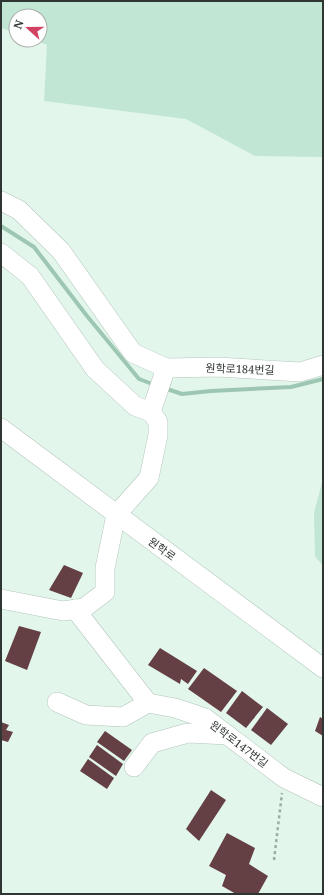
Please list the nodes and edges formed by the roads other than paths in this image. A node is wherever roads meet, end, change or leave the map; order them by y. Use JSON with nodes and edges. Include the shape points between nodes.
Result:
{"nodes":[{"id":1,"x":1,"y":201,"type":"edge"},
{"id":2,"x":1,"y":253,"type":"edge"},
{"id":3,"x":323,"y":365,"type":"edge"},
{"id":4,"x":165,"y":373,"type":"junction"},
{"id":5,"x":153,"y":407,"type":"junction"},
{"id":6,"x":1,"y":428,"type":"edge"},
{"id":7,"x":116,"y":515,"type":"junction"},
{"id":8,"x":1,"y":599,"type":"edge"},
{"id":9,"x":75,"y":609,"type":"junction"},
{"id":10,"x":323,"y":668,"type":"edge"},
{"id":11,"x":56,"y":702,"type":"dead end"},
{"id":12,"x":148,"y":703,"type":"junction"},
{"id":13,"x":228,"y":735,"type":"junction"},
{"id":14,"x":134,"y":767,"type":"dead end"},
{"id":15,"x":323,"y":796,"type":"edge"}],
"edges":[{"from":1,"to":4,"type":"street","via":[[19,210],[61,251],[133,353]]},
{"from":2,"to":5,"type":"street","via":[[30,276],[95,369],[135,406]]},
{"from":3,"to":4,"type":"street","name":"원학로184번길","via":[[300,372],[218,367]]},
{"from":4,"to":5,"type":"street"},
{"from":5,"to":7,"type":"street","via":[[158,422],[158,435],[149,478]]},
{"from":6,"to":7,"type":"street","name":"원학로"},
{"from":7,"to":9,"type":"street","via":[[105,568],[105,592],[84,608]]},
{"from":7,"to":10,"type":"street","name":"원학로"},
{"from":8,"to":9,"type":"street","via":[[63,611]]},
{"from":9,"to":12,"type":"street"},
{"from":11,"to":12,"type":"street","via":[[86,715],[123,717]]},
{"from":12,"to":13,"type":"street","name":"원학로147번길","via":[[175,708],[205,718]]},
{"from":13,"to":14,"type":"street","via":[[188,733],[152,743]]},
{"from":13,"to":15,"type":"street","name":"원학로147번길","via":[[284,778]]}]}
